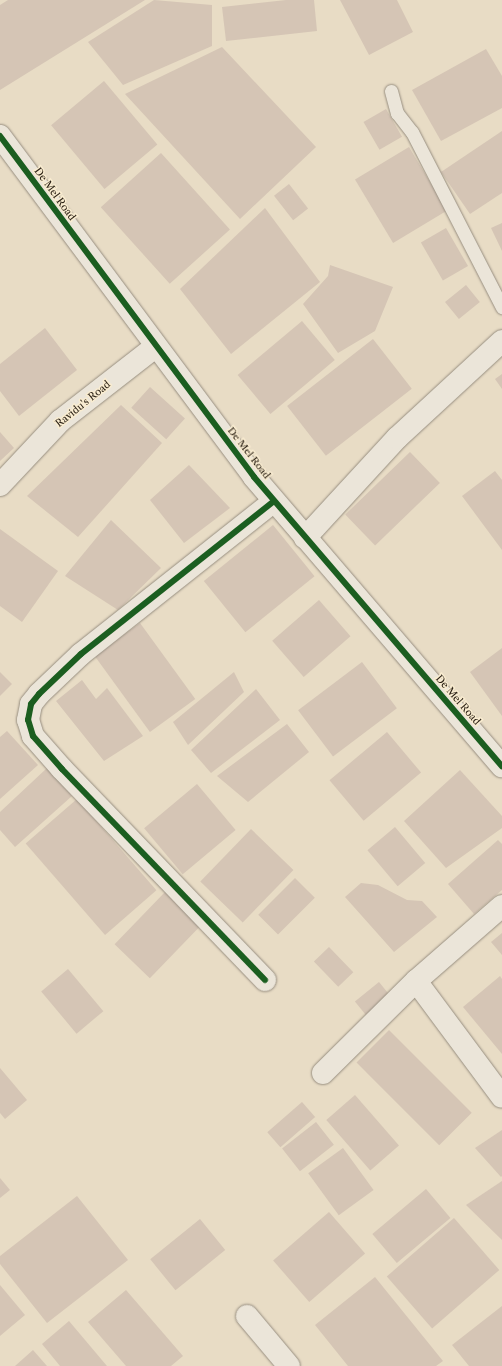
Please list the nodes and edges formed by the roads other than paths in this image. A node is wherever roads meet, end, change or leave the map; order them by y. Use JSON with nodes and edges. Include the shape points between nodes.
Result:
{"nodes":[{"id":1,"x":391,"y":91,"type":"dead end"},
{"id":2,"x":0,"y":136,"type":"edge"},
{"id":3,"x":502,"y":307,"type":"edge"},
{"id":4,"x":502,"y":341,"type":"edge"},
{"id":5,"x":155,"y":347,"type":"junction"},
{"id":6,"x":0,"y":485,"type":"edge"},
{"id":7,"x":274,"y":501,"type":"junction"},
{"id":8,"x":305,"y":538,"type":"junction"},
{"id":9,"x":502,"y":766,"type":"edge"},
{"id":10,"x":502,"y":906,"type":"edge"},
{"id":11,"x":265,"y":980,"type":"dead end"},
{"id":12,"x":416,"y":981,"type":"junction"},
{"id":13,"x":323,"y":1073,"type":"dead end"},
{"id":14,"x":502,"y":1097,"type":"edge"},
{"id":15,"x":247,"y":1316,"type":"dead end"},
{"id":16,"x":290,"y":1366,"type":"edge"}],
"edges":[{"from":1,"to":3,"type":"lane","via":[[397,113],[412,132]]},
{"from":2,"to":5,"type":"street","name":"De Mel Road"},
{"from":4,"to":8,"type":"street","via":[[397,438]]},
{"from":5,"to":6,"type":"street","name":"Ravidu's Road","via":[[60,421]]},
{"from":5,"to":7,"type":"street","name":"De Mel Road"},
{"from":7,"to":8,"type":"street","name":"De Mel Road"},
{"from":7,"to":11,"type":"street","via":[[81,654],[39,694],[31,704],[28,720],[33,736],[62,769]]},
{"from":8,"to":9,"type":"street","name":"De Mel Road"},
{"from":10,"to":12,"type":"street"},
{"from":12,"to":13,"type":"street"},
{"from":12,"to":14,"type":"street"},
{"from":15,"to":16,"type":"street"}]}
